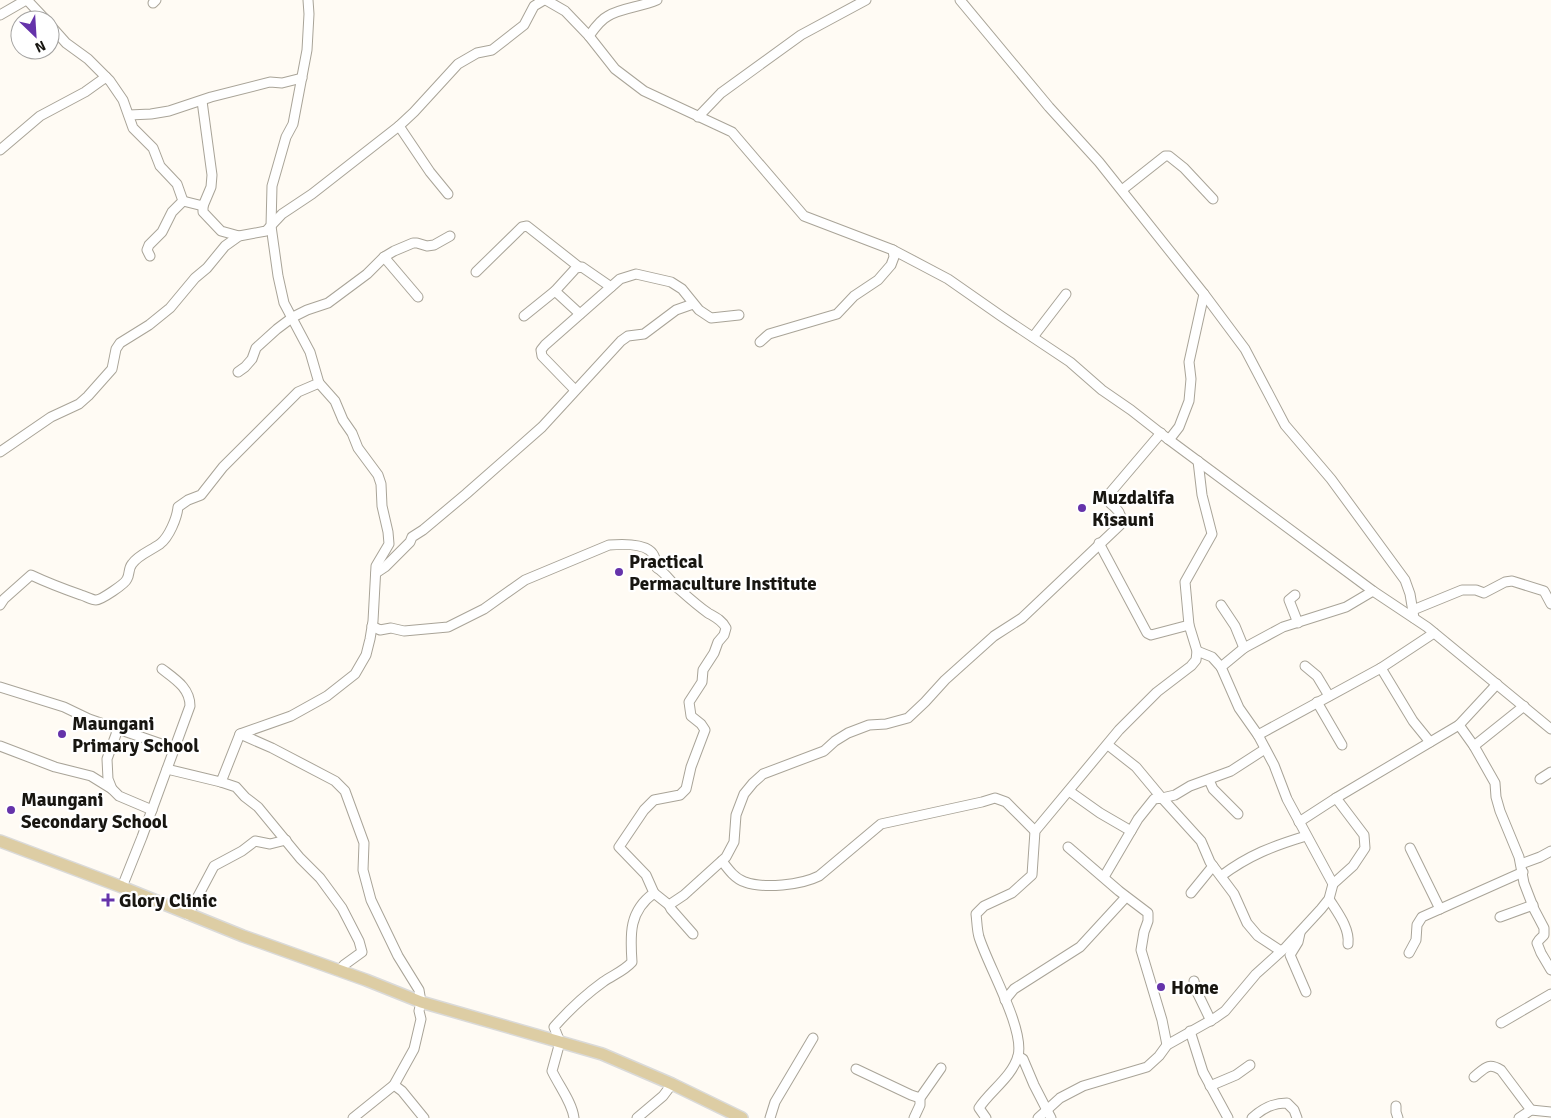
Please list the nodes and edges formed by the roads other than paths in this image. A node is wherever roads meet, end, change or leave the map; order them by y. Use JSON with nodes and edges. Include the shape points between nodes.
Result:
{"nodes":[{"id":1,"x":26,"y":0,"type":"edge"},
{"id":2,"x":308,"y":0,"type":"edge"},
{"id":3,"x":545,"y":0,"type":"edge"},
{"id":4,"x":657,"y":0,"type":"edge"},
{"id":5,"x":866,"y":0,"type":"edge"},
{"id":6,"x":960,"y":0,"type":"edge"},
{"id":7,"x":36,"y":10,"type":"edge"},
{"id":8,"x":0,"y":15,"type":"edge"},
{"id":9,"x":60,"y":36,"type":"edge"},
{"id":10,"x":589,"y":36,"type":"junction"},
{"id":11,"x":106,"y":78,"type":"junction"},
{"id":12,"x":302,"y":78,"type":"junction"},
{"id":13,"x":202,"y":101,"type":"junction"},
{"id":14,"x":129,"y":116,"type":"junction"},
{"id":15,"x":698,"y":116,"type":"junction"},
{"id":16,"x":399,"y":126,"type":"junction"},
{"id":17,"x":0,"y":150,"type":"edge"},
{"id":18,"x":1122,"y":190,"type":"junction"},
{"id":19,"x":448,"y":194,"type":"dead end"},
{"id":20,"x":1213,"y":199,"type":"dead end"},
{"id":21,"x":183,"y":201,"type":"junction"},
{"id":22,"x":203,"y":206,"type":"junction"},
{"id":23,"x":271,"y":226,"type":"junction"},
{"id":24,"x":239,"y":236,"type":"junction"},
{"id":25,"x":450,"y":236,"type":"dead end"},
{"id":26,"x":893,"y":250,"type":"junction"},
{"id":27,"x":150,"y":256,"type":"dead end"},
{"id":28,"x":384,"y":257,"type":"junction"},
{"id":29,"x":579,"y":267,"type":"junction"},
{"id":30,"x":476,"y":272,"type":"dead end"},
{"id":31,"x":611,"y":287,"type":"junction"},
{"id":32,"x":555,"y":291,"type":"junction"},
{"id":33,"x":1066,"y":294,"type":"dead end"},
{"id":34,"x":1204,"y":294,"type":"junction"},
{"id":35,"x":418,"y":297,"type":"dead end"},
{"id":36,"x":694,"y":304,"type":"junction"},
{"id":37,"x":580,"y":314,"type":"junction"},
{"id":38,"x":524,"y":316,"type":"dead end"},
{"id":39,"x":739,"y":316,"type":"dead end"},
{"id":40,"x":293,"y":317,"type":"junction"},
{"id":41,"x":1033,"y":337,"type":"junction"},
{"id":42,"x":760,"y":342,"type":"dead end"},
{"id":43,"x":238,"y":372,"type":"dead end"},
{"id":44,"x":319,"y":383,"type":"junction"},
{"id":45,"x":575,"y":390,"type":"junction"},
{"id":46,"x":1165,"y":436,"type":"junction"},
{"id":47,"x":0,"y":452,"type":"edge"},
{"id":48,"x":1198,"y":460,"type":"junction"},
{"id":49,"x":1099,"y":543,"type":"junction"},
{"id":50,"x":376,"y":573,"type":"junction"},
{"id":51,"x":1373,"y":591,"type":"junction"},
{"id":52,"x":1295,"y":595,"type":"dead end"},
{"id":53,"x":1551,"y":604,"type":"edge"},
{"id":54,"x":0,"y":605,"type":"edge"},
{"id":55,"x":1221,"y":605,"type":"dead end"},
{"id":56,"x":1414,"y":614,"type":"junction"},
{"id":57,"x":1298,"y":623,"type":"junction"},
{"id":58,"x":1189,"y":625,"type":"junction"},
{"id":59,"x":372,"y":626,"type":"junction"},
{"id":60,"x":1434,"y":633,"type":"junction"},
{"id":61,"x":1244,"y":648,"type":"junction"},
{"id":62,"x":1198,"y":652,"type":"junction"},
{"id":63,"x":1305,"y":666,"type":"dead end"},
{"id":64,"x":1221,"y":667,"type":"junction"},
{"id":65,"x":1381,"y":668,"type":"junction"},
{"id":66,"x":162,"y":669,"type":"dead end"},
{"id":67,"x":1496,"y":684,"type":"junction"},
{"id":68,"x":0,"y":688,"type":"edge"},
{"id":69,"x":1329,"y":696,"type":"junction"},
{"id":70,"x":1316,"y":702,"type":"junction"},
{"id":71,"x":1524,"y":706,"type":"junction"},
{"id":72,"x":1459,"y":725,"type":"junction"},
{"id":73,"x":118,"y":729,"type":"junction"},
{"id":74,"x":1551,"y":729,"type":"edge"},
{"id":75,"x":240,"y":734,"type":"junction"},
{"id":76,"x":1258,"y":735,"type":"junction"},
{"id":77,"x":1430,"y":742,"type":"junction"},
{"id":78,"x":1108,"y":744,"type":"junction"},
{"id":79,"x":1342,"y":745,"type":"dead end"},
{"id":80,"x":0,"y":746,"type":"edge"},
{"id":81,"x":1474,"y":746,"type":"junction"},
{"id":82,"x":173,"y":748,"type":"junction"},
{"id":83,"x":1265,"y":749,"type":"junction"},
{"id":84,"x":168,"y":769,"type":"junction"},
{"id":85,"x":1551,"y":772,"type":"edge"},
{"id":86,"x":1540,"y":779,"type":"dead end"},
{"id":87,"x":1208,"y":780,"type":"junction"},
{"id":88,"x":221,"y":782,"type":"junction"},
{"id":89,"x":112,"y":789,"type":"junction"},
{"id":90,"x":1069,"y":791,"type":"junction"},
{"id":91,"x":1161,"y":798,"type":"junction"},
{"id":92,"x":1336,"y":798,"type":"junction"},
{"id":93,"x":152,"y":810,"type":"junction"},
{"id":94,"x":1238,"y":814,"type":"dead end"},
{"id":95,"x":1299,"y":822,"type":"junction"},
{"id":96,"x":1036,"y":831,"type":"junction"},
{"id":97,"x":1131,"y":831,"type":"junction"},
{"id":98,"x":1306,"y":836,"type":"junction"},
{"id":99,"x":286,"y":840,"type":"junction"},
{"id":100,"x":0,"y":841,"type":"edge"},
{"id":101,"x":1068,"y":847,"type":"dead end"},
{"id":102,"x":1410,"y":848,"type":"dead end"},
{"id":103,"x":1551,"y":852,"type":"edge"},
{"id":104,"x":722,"y":861,"type":"junction"},
{"id":105,"x":1213,"y":866,"type":"junction"},
{"id":106,"x":1522,"y":868,"type":"junction"},
{"id":107,"x":1221,"y":876,"type":"junction"},
{"id":108,"x":1104,"y":877,"type":"junction"},
{"id":109,"x":1333,"y":884,"type":"junction"},
{"id":110,"x":122,"y":887,"type":"junction"},
{"id":111,"x":654,"y":892,"type":"junction"},
{"id":112,"x":1191,"y":893,"type":"dead end"},
{"id":113,"x":1126,"y":896,"type":"junction"},
{"id":114,"x":1329,"y":899,"type":"junction"},
{"id":115,"x":670,"y":905,"type":"junction"},
{"id":116,"x":1532,"y":905,"type":"junction"},
{"id":117,"x":1440,"y":909,"type":"junction"},
{"id":118,"x":188,"y":915,"type":"junction"},
{"id":119,"x":1500,"y":917,"type":"dead end"},
{"id":120,"x":1300,"y":931,"type":"junction"},
{"id":121,"x":693,"y":934,"type":"dead end"},
{"id":122,"x":1348,"y":944,"type":"dead end"},
{"id":123,"x":1281,"y":951,"type":"junction"},
{"id":124,"x":1409,"y":953,"type":"dead end"},
{"id":125,"x":1551,"y":970,"type":"edge"},
{"id":126,"x":339,"y":971,"type":"junction"},
{"id":127,"x":1194,"y":982,"type":"dead end"},
{"id":128,"x":1306,"y":992,"type":"dead end"},
{"id":129,"x":1551,"y":994,"type":"edge"},
{"id":130,"x":1005,"y":1000,"type":"junction"},
{"id":131,"x":421,"y":1002,"type":"junction"},
{"id":132,"x":1211,"y":1021,"type":"junction"},
{"id":133,"x":1501,"y":1023,"type":"dead end"},
{"id":134,"x":1190,"y":1031,"type":"junction"},
{"id":135,"x":813,"y":1038,"type":"dead end"},
{"id":136,"x":555,"y":1040,"type":"junction"},
{"id":137,"x":1167,"y":1045,"type":"junction"},
{"id":138,"x":1018,"y":1056,"type":"junction"},
{"id":139,"x":1250,"y":1065,"type":"dead end"},
{"id":140,"x":856,"y":1068,"type":"dead end"},
{"id":141,"x":941,"y":1068,"type":"dead end"},
{"id":142,"x":1474,"y":1077,"type":"dead end"},
{"id":143,"x":672,"y":1084,"type":"junction"},
{"id":144,"x":394,"y":1085,"type":"junction"},
{"id":145,"x":1210,"y":1086,"type":"junction"},
{"id":146,"x":920,"y":1098,"type":"junction"},
{"id":147,"x":1396,"y":1106,"type":"dead end"},
{"id":148,"x":1046,"y":1109,"type":"junction"},
{"id":149,"x":1551,"y":1112,"type":"edge"},
{"id":150,"x":1525,"y":1115,"type":"edge"},
{"id":151,"x":353,"y":1118,"type":"edge"},
{"id":152,"x":424,"y":1118,"type":"edge"},
{"id":153,"x":574,"y":1118,"type":"edge"},
{"id":154,"x":637,"y":1118,"type":"edge"},
{"id":155,"x":741,"y":1118,"type":"edge"},
{"id":156,"x":770,"y":1118,"type":"edge"},
{"id":157,"x":914,"y":1118,"type":"edge"},
{"id":158,"x":986,"y":1118,"type":"edge"},
{"id":159,"x":1038,"y":1118,"type":"edge"},
{"id":160,"x":1051,"y":1118,"type":"edge"},
{"id":161,"x":1228,"y":1118,"type":"edge"},
{"id":162,"x":1252,"y":1118,"type":"edge"},
{"id":163,"x":1297,"y":1118,"type":"edge"},
{"id":164,"x":1398,"y":1118,"type":"edge"}],
"edges":[{"from":1,"to":7,"type":"street"},
{"from":1,"to":8,"type":"street"},
{"from":2,"to":12,"type":"street","via":[[307,50]]},
{"from":3,"to":10,"type":"street","via":[[565,11]]},
{"from":3,"to":16,"type":"street","via":[[534,6],[524,24],[492,50],[478,53],[458,64]]},
{"from":4,"to":10,"type":"street","via":[[607,16]]},
{"from":5,"to":15,"type":"street","via":[[802,35],[721,93]]},
{"from":6,"to":18,"type":"street"},
{"from":9,"to":11,"type":"street"},
{"from":10,"to":15,"type":"street","via":[[615,69],[644,91]]},
{"from":11,"to":14,"type":"street","via":[[123,100]]},
{"from":11,"to":17,"type":"street","via":[[40,116]]},
{"from":12,"to":13,"type":"street","via":[[270,82]]},
{"from":12,"to":23,"type":"street","via":[[293,124],[272,186]]},
{"from":13,"to":14,"type":"street","via":[[169,111]]},
{"from":13,"to":22,"type":"street","via":[[212,175]]},
{"from":14,"to":21,"type":"street","via":[[133,128],[153,148],[160,166],[177,184]]},
{"from":15,"to":26,"type":"street","via":[[732,132],[804,216]]},
{"from":16,"to":19,"type":"street"},
{"from":16,"to":23,"type":"street","via":[[282,214]]},
{"from":18,"to":20,"type":"street","via":[[1169,156]]},
{"from":18,"to":34,"type":"street"},
{"from":21,"to":22,"type":"street"},
{"from":21,"to":27,"type":"street","via":[[149,245]]},
{"from":22,"to":24,"type":"street","via":[[203,212],[221,231]]},
{"from":23,"to":24,"type":"street","via":[[260,233]]},
{"from":23,"to":40,"type":"street","via":[[284,303]]},
{"from":24,"to":47,"type":"street","via":[[225,246],[170,308],[120,343],[112,369],[79,404],[51,418]]},
{"from":25,"to":28,"type":"street","via":[[434,246],[413,243]]},
{"from":26,"to":41,"type":"street","via":[[948,279]]},
{"from":26,"to":42,"type":"street","via":[[891,265],[878,280],[854,296],[837,314],[769,334]]},
{"from":28,"to":35,"type":"street"},
{"from":28,"to":40,"type":"street","via":[[328,303]]},
{"from":29,"to":30,"type":"street","via":[[525,226]]},
{"from":29,"to":31,"type":"street"},
{"from":29,"to":32,"type":"street"},
{"from":31,"to":36,"type":"street","via":[[620,279],[636,274],[648,276],[671,282],[682,289]]},
{"from":31,"to":37,"type":"street"},
{"from":32,"to":37,"type":"street"},
{"from":32,"to":38,"type":"street"},
{"from":33,"to":41,"type":"street"},
{"from":34,"to":46,"type":"street","via":[[1189,362],[1192,379],[1189,401],[1179,427],[1172,436]]},
{"from":34,"to":56,"type":"street","via":[[1245,349],[1286,425],[1332,479],[1405,580]]},
{"from":36,"to":39,"type":"street","via":[[711,318]]},
{"from":36,"to":45,"type":"street","via":[[676,310],[644,334],[628,336]]},
{"from":37,"to":45,"type":"street","via":[[541,350],[542,356]]},
{"from":40,"to":43,"type":"street","via":[[256,348],[252,359]]},
{"from":40,"to":44,"type":"street","via":[[310,352]]},
{"from":41,"to":46,"type":"street"},
{"from":44,"to":50,"type":"street","via":[[335,401],[358,448],[381,484],[389,544],[376,566]]},
{"from":44,"to":54,"type":"street","via":[[298,392],[223,467],[201,494],[178,507],[161,543],[140,556],[128,570],[128,578],[103,598],[96,600],[31,575]]},
{"from":45,"to":50,"type":"street","via":[[542,427],[412,537]]},
{"from":46,"to":48,"type":"street"},
{"from":46,"to":49,"type":"street","via":[[1110,493],[1110,502],[1120,513],[1121,521]]},
{"from":48,"to":51,"type":"street"},
{"from":48,"to":58,"type":"street","via":[[1202,495],[1212,534],[1184,582]]},
{"from":49,"to":58,"type":"street","via":[[1147,633],[1151,635]]},
{"from":49,"to":104,"type":"street","via":[[1022,618],[994,636],[908,718],[869,725],[848,733],[824,751],[763,774],[744,794],[736,816],[734,842]]},
{"from":50,"to":59,"type":"street"},
{"from":51,"to":56,"type":"street"},
{"from":51,"to":57,"type":"street","via":[[1346,607]]},
{"from":52,"to":57,"type":"street","via":[[1289,600]]},
{"from":53,"to":56,"type":"street","via":[[1544,591],[1512,581],[1484,593],[1462,590]]},
{"from":55,"to":61,"type":"street"},
{"from":56,"to":60,"type":"street"},
{"from":57,"to":61,"type":"street","via":[[1283,627]]},
{"from":58,"to":62,"type":"street"},
{"from":59,"to":75,"type":"street","via":[[366,655],[355,674],[327,696],[290,716]]},
{"from":59,"to":111,"type":"street","via":[[380,630],[404,631],[448,627],[484,609],[525,580],[609,545],[627,544],[649,550],[655,557],[657,568],[726,628],[703,670],[702,682],[688,702],[691,716],[705,730],[686,789],[680,795],[654,800],[619,847],[646,875]]},
{"from":60,"to":65,"type":"street"},
{"from":60,"to":67,"type":"street"},
{"from":61,"to":64,"type":"street"},
{"from":62,"to":64,"type":"street","via":[[1212,657]]},
{"from":62,"to":78,"type":"street","via":[[1191,666],[1157,692]]},
{"from":63,"to":69,"type":"street","via":[[1317,676]]},
{"from":64,"to":76,"type":"street","via":[[1239,708]]},
{"from":65,"to":69,"type":"street"},
{"from":65,"to":77,"type":"street","via":[[1413,721]]},
{"from":66,"to":82,"type":"street","via":[[190,696],[190,706]]},
{"from":67,"to":71,"type":"street"},
{"from":67,"to":72,"type":"street"},
{"from":68,"to":73,"type":"street","via":[[64,707]]},
{"from":69,"to":70,"type":"street"},
{"from":70,"to":76,"type":"street"},
{"from":70,"to":79,"type":"street"},
{"from":71,"to":74,"type":"street"},
{"from":71,"to":81,"type":"street"},
{"from":72,"to":77,"type":"street"},
{"from":72,"to":81,"type":"street"},
{"from":73,"to":82,"type":"street"},
{"from":73,"to":89,"type":"street","via":[[107,759]]},
{"from":75,"to":88,"type":"street"},
{"from":75,"to":131,"type":"street","via":[[335,781],[345,791],[364,843],[363,870],[371,900],[398,956],[419,990]]},
{"from":76,"to":83,"type":"street"},
{"from":77,"to":92,"type":"street"},
{"from":78,"to":90,"type":"street"},
{"from":78,"to":91,"type":"street","via":[[1136,767]]},
{"from":80,"to":89,"type":"street","via":[[55,767],[91,776]]},
{"from":81,"to":106,"type":"street","via":[[1494,784],[1500,811]]},
{"from":82,"to":84,"type":"street"},
{"from":83,"to":87,"type":"street","via":[[1231,771]]},
{"from":83,"to":95,"type":"street"},
{"from":84,"to":88,"type":"street"},
{"from":84,"to":93,"type":"street"},
{"from":85,"to":86,"type":"street"},
{"from":87,"to":91,"type":"street"},
{"from":87,"to":94,"type":"street"},
{"from":88,"to":99,"type":"street","via":[[236,787]]},
{"from":89,"to":93,"type":"street","via":[[119,796]]},
{"from":90,"to":96,"type":"street"},
{"from":90,"to":97,"type":"street"},
{"from":91,"to":97,"type":"street","via":[[1154,799]]},
{"from":91,"to":105,"type":"street","via":[[1200,841]]},
{"from":92,"to":95,"type":"street"},
{"from":92,"to":109,"type":"street","via":[[1359,827],[1366,842],[1353,866]]},
{"from":93,"to":110,"type":"street"},
{"from":95,"to":98,"type":"street"},
{"from":96,"to":104,"type":"street","via":[[1006,802],[995,798],[881,824],[819,876],[806,882],[776,885],[744,882],[734,876]]},
{"from":96,"to":130,"type":"street","via":[[1032,875],[1012,893],[984,906],[976,914],[979,936]]},
{"from":97,"to":108,"type":"street"},
{"from":98,"to":107,"type":"street","via":[[1246,858]]},
{"from":98,"to":109,"type":"street"},
{"from":99,"to":118,"type":"street","via":[[270,844],[255,841],[219,862]]},
{"from":99,"to":126,"type":"street","via":[[337,899],[359,940],[362,952]]},
{"from":100,"to":110,"type":"main road"},
{"from":101,"to":108,"type":"street"},
{"from":102,"to":117,"type":"street"},
{"from":103,"to":106,"type":"street"},
{"from":104,"to":115,"type":"street"},
{"from":105,"to":107,"type":"street"},
{"from":105,"to":112,"type":"street"},
{"from":106,"to":116,"type":"street"},
{"from":106,"to":117,"type":"street"},
{"from":107,"to":123,"type":"street","via":[[1234,894],[1247,924],[1258,936]]},
{"from":108,"to":113,"type":"street"},
{"from":109,"to":114,"type":"street"},
{"from":110,"to":118,"type":"main road"},
{"from":111,"to":115,"type":"street"},
{"from":111,"to":136,"type":"street","via":[[645,899],[632,924],[632,962],[585,996],[554,1027]]},
{"from":113,"to":130,"type":"street","via":[[1080,947],[1014,989]]},
{"from":113,"to":137,"type":"street","via":[[1149,915],[1141,950]]},
{"from":114,"to":120,"type":"street"},
{"from":114,"to":122,"type":"street","via":[[1347,932]]},
{"from":115,"to":121,"type":"street"},
{"from":116,"to":119,"type":"street"},
{"from":116,"to":125,"type":"street","via":[[1545,932],[1537,943]]},
{"from":117,"to":124,"type":"street","via":[[1422,917]]},
{"from":118,"to":126,"type":"main road"},
{"from":120,"to":123,"type":"street"},
{"from":120,"to":128,"type":"street","via":[[1290,955]]},
{"from":123,"to":132,"type":"street","via":[[1256,974],[1225,1011]]},
{"from":126,"to":131,"type":"main road"},
{"from":127,"to":132,"type":"street"},
{"from":129,"to":133,"type":"street"},
{"from":130,"to":138,"type":"street","via":[[1018,1036]]},
{"from":131,"to":136,"type":"main road"},
{"from":131,"to":144,"type":"street","via":[[421,1019],[414,1048]]},
{"from":132,"to":134,"type":"street"},
{"from":134,"to":137,"type":"street"},
{"from":134,"to":145,"type":"street"},
{"from":135,"to":156,"type":"street","via":[[775,1102]]},
{"from":136,"to":143,"type":"main road","via":[[602,1054]]},
{"from":136,"to":153,"type":"street","via":[[552,1071],[573,1108]]},
{"from":137,"to":148,"type":"street","via":[[1147,1067],[1083,1086]]},
{"from":138,"to":148,"type":"street","via":[[1024,1059]]},
{"from":138,"to":158,"type":"street","via":[[979,1108]]},
{"from":139,"to":145,"type":"street"},
{"from":140,"to":146,"type":"street"},
{"from":141,"to":146,"type":"street"},
{"from":142,"to":150,"type":"street","via":[[1488,1066],[1502,1070]]},
{"from":143,"to":154,"type":"street"},
{"from":143,"to":155,"type":"main road"},
{"from":144,"to":151,"type":"street"},
{"from":144,"to":152,"type":"street"},
{"from":145,"to":161,"type":"street"},
{"from":146,"to":157,"type":"street"},
{"from":147,"to":164,"type":"street"},
{"from":148,"to":159,"type":"street"},
{"from":148,"to":160,"type":"street"},
{"from":149,"to":150,"type":"street"},
{"from":162,"to":163,"type":"street","via":[[1267,1107],[1287,1103]]}]}
